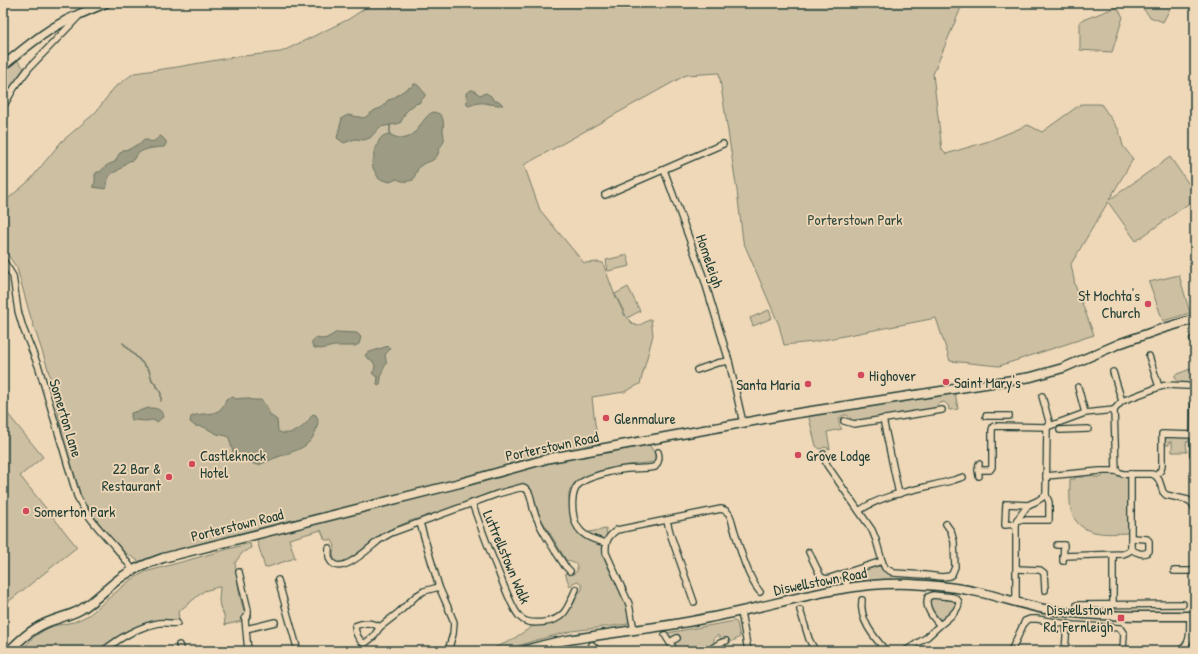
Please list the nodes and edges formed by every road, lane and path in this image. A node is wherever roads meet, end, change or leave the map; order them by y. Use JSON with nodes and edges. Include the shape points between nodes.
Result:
{"nodes":[{"id":1,"x":106,"y":3,"type":"edge"},
{"id":2,"x":1192,"y":3,"type":"edge"},
{"id":3,"x":1195,"y":7,"type":"edge"},
{"id":4,"x":80,"y":14,"type":"junction"},
{"id":5,"x":3,"y":66,"type":"edge"},
{"id":6,"x":3,"y":107,"type":"edge"},
{"id":7,"x":722,"y":144,"type":"dead end"},
{"id":8,"x":664,"y":170,"type":"junction"},
{"id":9,"x":605,"y":195,"type":"dead end"},
{"id":10,"x":3,"y":260,"type":"edge"},
{"id":11,"x":1195,"y":319,"type":"edge"},
{"id":12,"x":1149,"y":356,"type":"dead end"},
{"id":13,"x":729,"y":361,"type":"junction"},
{"id":14,"x":697,"y":370,"type":"dead end"},
{"id":15,"x":1113,"y":372,"type":"dead end"},
{"id":16,"x":1187,"y":386,"type":"dead end"},
{"id":17,"x":1078,"y":387,"type":"dead end"},
{"id":18,"x":1159,"y":387,"type":"junction"},
{"id":19,"x":1042,"y":396,"type":"dead end"},
{"id":20,"x":1122,"y":401,"type":"junction"},
{"id":21,"x":1194,"y":402,"type":"edge"},
{"id":22,"x":942,"y":410,"type":"dead end"},
{"id":23,"x":1114,"y":410,"type":"junction"},
{"id":24,"x":1086,"y":413,"type":"junction"},
{"id":25,"x":986,"y":416,"type":"dead end"},
{"id":26,"x":999,"y":416,"type":"junction"},
{"id":27,"x":1009,"y":416,"type":"dead end"},
{"id":28,"x":883,"y":419,"type":"junction"},
{"id":29,"x":1067,"y":419,"type":"junction"},
{"id":30,"x":844,"y":422,"type":"dead end"},
{"id":31,"x":743,"y":423,"type":"junction"},
{"id":32,"x":999,"y":426,"type":"junction"},
{"id":33,"x":1048,"y":426,"type":"junction"},
{"id":34,"x":1067,"y":429,"type":"junction"},
{"id":35,"x":1088,"y":429,"type":"dead end"},
{"id":36,"x":1060,"y":430,"type":"dead end"},
{"id":37,"x":1194,"y":435,"type":"junction"},
{"id":38,"x":658,"y":452,"type":"dead end"},
{"id":39,"x":824,"y":454,"type":"dead end"},
{"id":40,"x":1193,"y":454,"type":"dead end"},
{"id":41,"x":979,"y":464,"type":"dead end"},
{"id":42,"x":1116,"y":471,"type":"junction"},
{"id":43,"x":1131,"y":474,"type":"junction"},
{"id":44,"x":1046,"y":476,"type":"junction"},
{"id":45,"x":1156,"y":476,"type":"junction"},
{"id":46,"x":963,"y":477,"type":"dead end"},
{"id":47,"x":899,"y":494,"type":"junction"},
{"id":48,"x":1046,"y":495,"type":"junction"},
{"id":49,"x":472,"y":503,"type":"junction"},
{"id":50,"x":1028,"y":505,"type":"junction"},
{"id":51,"x":1195,"y":509,"type":"edge"},
{"id":52,"x":859,"y":511,"type":"junction"},
{"id":53,"x":667,"y":521,"type":"junction"},
{"id":54,"x":1017,"y":522,"type":"junction"},
{"id":55,"x":420,"y":523,"type":"junction"},
{"id":56,"x":946,"y":524,"type":"dead end"},
{"id":57,"x":1132,"y":538,"type":"junction"},
{"id":58,"x":606,"y":543,"type":"junction"},
{"id":59,"x":1057,"y":545,"type":"dead end"},
{"id":60,"x":329,"y":548,"type":"dead end"},
{"id":61,"x":1131,"y":549,"type":"junction"},
{"id":62,"x":809,"y":552,"type":"dead end"},
{"id":63,"x":1113,"y":555,"type":"junction"},
{"id":64,"x":882,"y":561,"type":"junction"},
{"id":65,"x":1017,"y":569,"type":"junction"},
{"id":66,"x":133,"y":570,"type":"junction"},
{"id":67,"x":570,"y":571,"type":"dead end"},
{"id":68,"x":1174,"y":571,"type":"dead end"},
{"id":69,"x":1195,"y":571,"type":"edge"},
{"id":70,"x":239,"y":572,"type":"dead end"},
{"id":71,"x":845,"y":573,"type":"junction"},
{"id":72,"x":278,"y":580,"type":"dead end"},
{"id":73,"x":439,"y":587,"type":"junction"},
{"id":74,"x":847,"y":587,"type":"junction"},
{"id":75,"x":576,"y":589,"type":"dead end"},
{"id":76,"x":1045,"y":590,"type":"dead end"},
{"id":77,"x":760,"y":592,"type":"dead end"},
{"id":78,"x":862,"y":600,"type":"dead end"},
{"id":79,"x":694,"y":602,"type":"dead end"},
{"id":80,"x":1016,"y":602,"type":"junction"},
{"id":81,"x":1183,"y":604,"type":"dead end"},
{"id":82,"x":1077,"y":605,"type":"dead end"},
{"id":83,"x":1113,"y":605,"type":"junction"},
{"id":84,"x":800,"y":610,"type":"dead end"},
{"id":85,"x":741,"y":612,"type":"junction"},
{"id":86,"x":1192,"y":616,"type":"edge"},
{"id":87,"x":275,"y":622,"type":"dead end"},
{"id":88,"x":178,"y":623,"type":"dead end"},
{"id":89,"x":1067,"y":624,"type":"junction"},
{"id":90,"x":940,"y":626,"type":"junction"},
{"id":91,"x":380,"y":627,"type":"junction"},
{"id":92,"x":246,"y":629,"type":"junction"},
{"id":93,"x":634,"y":630,"type":"junction"},
{"id":94,"x":665,"y":635,"type":"dead end"},
{"id":95,"x":678,"y":638,"type":"dead end"},
{"id":96,"x":726,"y":640,"type":"dead end"},
{"id":97,"x":670,"y":642,"type":"junction"},
{"id":98,"x":179,"y":644,"type":"dead end"},
{"id":99,"x":592,"y":645,"type":"dead end"},
{"id":100,"x":9,"y":651,"type":"edge"},
{"id":101,"x":103,"y":651,"type":"edge"},
{"id":102,"x":181,"y":651,"type":"edge"},
{"id":103,"x":248,"y":651,"type":"edge"},
{"id":104,"x":298,"y":651,"type":"edge"},
{"id":105,"x":448,"y":651,"type":"edge"},
{"id":106,"x":523,"y":651,"type":"edge"},
{"id":107,"x":598,"y":651,"type":"edge"},
{"id":108,"x":675,"y":651,"type":"edge"},
{"id":109,"x":708,"y":651,"type":"edge"},
{"id":110,"x":748,"y":651,"type":"edge"},
{"id":111,"x":815,"y":651,"type":"edge"},
{"id":112,"x":886,"y":651,"type":"edge"},
{"id":113,"x":905,"y":651,"type":"edge"},
{"id":114,"x":1011,"y":651,"type":"edge"},
{"id":115,"x":1065,"y":651,"type":"edge"},
{"id":116,"x":1124,"y":651,"type":"edge"},
{"id":117,"x":1180,"y":651,"type":"edge"}],
"edges":[{"from":1,"to":4,"type":"street"},
{"from":2,"to":3,"type":"street"},
{"from":4,"to":5,"type":"street","via":[[56,26]]},
{"from":4,"to":6,"type":"street","via":[[29,68]]},
{"from":7,"to":8,"type":"street"},
{"from":8,"to":9,"type":"street"},
{"from":8,"to":13,"type":"street","name":"Homeleigh","via":[[704,279]]},
{"from":10,"to":66,"type":"street","name":"Somerton Lane","via":[[13,276],[18,311],[39,368],[77,496],[87,515]]},
{"from":11,"to":31,"type":"street","name":"Porterstown Road","via":[[1107,348],[1063,368],[1031,377]]},
{"from":12,"to":18,"type":"street"},
{"from":13,"to":14,"type":"street"},
{"from":13,"to":31,"type":"street","name":"Homeleigh"},
{"from":15,"to":20,"type":"street"},
{"from":16,"to":18,"type":"street"},
{"from":17,"to":24,"type":"street"},
{"from":18,"to":20,"type":"street"},
{"from":19,"to":33,"type":"street"},
{"from":20,"to":23,"type":"street"},
{"from":21,"to":37,"type":"street"},
{"from":22,"to":28,"type":"street"},
{"from":23,"to":24,"type":"street"},
{"from":23,"to":42,"type":"street"},
{"from":24,"to":29,"type":"street"},
{"from":25,"to":26,"type":"street"},
{"from":26,"to":27,"type":"street"},
{"from":26,"to":32,"type":"street"},
{"from":28,"to":30,"type":"street","via":[[854,424]]},
{"from":28,"to":47,"type":"street"},
{"from":29,"to":33,"type":"street"},
{"from":29,"to":34,"type":"street"},
{"from":31,"to":66,"type":"street","name":"Porterstown Road","via":[[550,458],[163,558]]},
{"from":32,"to":33,"type":"street"},
{"from":32,"to":41,"type":"street","via":[[992,428],[992,467],[979,473]]},
{"from":33,"to":44,"type":"street"},
{"from":34,"to":35,"type":"street"},
{"from":34,"to":36,"type":"street"},
{"from":37,"to":40,"type":"street"},
{"from":37,"to":45,"type":"street","via":[[1162,434],[1162,468]]},
{"from":38,"to":58,"type":"street","via":[[659,462],[655,467],[599,475],[584,480],[577,486],[573,506],[578,530],[585,536]]},
{"from":39,"to":52,"type":"street","via":[[827,465]]},
{"from":42,"to":43,"type":"street"},
{"from":42,"to":44,"type":"street"},
{"from":43,"to":45,"type":"street"},
{"from":43,"to":57,"type":"street"},
{"from":44,"to":48,"type":"street"},
{"from":45,"to":51,"type":"street","via":[[1166,495],[1186,498],[1192,502]]},
{"from":46,"to":47,"type":"street"},
{"from":47,"to":52,"type":"street","via":[[871,503]]},
{"from":48,"to":50,"type":"street"},
{"from":48,"to":54,"type":"street","via":[[1049,502],[1049,520]]},
{"from":49,"to":55,"type":"street"},
{"from":49,"to":67,"type":"street","via":[[518,488],[527,489],[541,526]]},
{"from":49,"to":75,"type":"street","name":"Luttrellstown Walk","via":[[492,557],[520,618],[534,623],[558,618],[566,611]]},
{"from":50,"to":54,"type":"street"},
{"from":50,"to":54,"type":"street","via":[[1006,504],[1005,525]]},
{"from":52,"to":64,"type":"street","via":[[874,534]]},
{"from":53,"to":58,"type":"street","via":[[617,530]]},
{"from":53,"to":77,"type":"street","via":[[721,509],[727,511],[751,576]]},
{"from":53,"to":79,"type":"street"},
{"from":54,"to":65,"type":"street"},
{"from":55,"to":60,"type":"street","via":[[391,533],[356,559],[342,565],[333,564]]},
{"from":55,"to":73,"type":"street"},
{"from":56,"to":64,"type":"street","via":[[954,542],[954,567],[950,576],[894,573],[885,568]]},
{"from":57,"to":61,"type":"street"},
{"from":57,"to":61,"type":"street","via":[[1147,539],[1149,551],[1139,553]]},
{"from":58,"to":93,"type":"street","via":[[607,556],[628,604]]},
{"from":59,"to":63,"type":"street","via":[[1064,545],[1063,558]]},
{"from":61,"to":63,"type":"street","via":[[1126,554]]},
{"from":62,"to":71,"type":"street","via":[[821,578]]},
{"from":63,"to":83,"type":"street"},
{"from":64,"to":71,"type":"street"},
{"from":65,"to":76,"type":"street","via":[[1042,571]]},
{"from":65,"to":80,"type":"street"},
{"from":66,"to":100,"type":"street","name":"Porterstown Road","via":[[80,610],[33,629]]},
{"from":68,"to":69,"type":"street"},
{"from":70,"to":92,"type":"street","via":[[248,610],[245,619]]},
{"from":71,"to":74,"type":"street"},
{"from":72,"to":104,"type":"street"},
{"from":73,"to":91,"type":"street","via":[[416,596]]},
{"from":73,"to":105,"type":"street","via":[[454,622]]},
{"from":74,"to":80,"type":"street","name":"Diswellstown Road","via":[[875,584],[937,585]]},
{"from":74,"to":85,"type":"street","name":"Diswellstown Road"},
{"from":78,"to":112,"type":"street","via":[[861,608],[867,625]]},
{"from":80,"to":86,"type":"street","name":"Diswellstown Road","via":[[1072,613]]},
{"from":81,"to":83,"type":"street"},
{"from":82,"to":83,"type":"street"},
{"from":84,"to":111,"type":"street"},
{"from":85,"to":93,"type":"street","name":"Diswellstown Road"},
{"from":85,"to":110,"type":"street"},
{"from":86,"to":117,"type":"street","via":[[1186,647]]},
{"from":87,"to":92,"type":"street"},
{"from":88,"to":101,"type":"street","via":[[142,627],[123,636]]},
{"from":89,"to":114,"type":"street","via":[[1027,620]]},
{"from":89,"to":115,"type":"street"},
{"from":89,"to":116,"type":"street","via":[[1120,628],[1124,634]]},
{"from":90,"to":90,"type":"street","via":[[928,608],[928,597],[953,598],[958,602],[957,609]]},
{"from":90,"to":113,"type":"street"},
{"from":91,"to":91,"type":"street","via":[[364,644],[355,631],[355,626],[361,624],[372,623]]},
{"from":92,"to":103,"type":"street"},
{"from":93,"to":106,"type":"street","name":"Diswellstown Road","via":[[571,639]]},
{"from":94,"to":97,"type":"street"},
{"from":95,"to":97,"type":"street"},
{"from":96,"to":109,"type":"street","via":[[718,640]]},
{"from":97,"to":108,"type":"street"},
{"from":98,"to":102,"type":"street"},
{"from":99,"to":107,"type":"street"}]}
